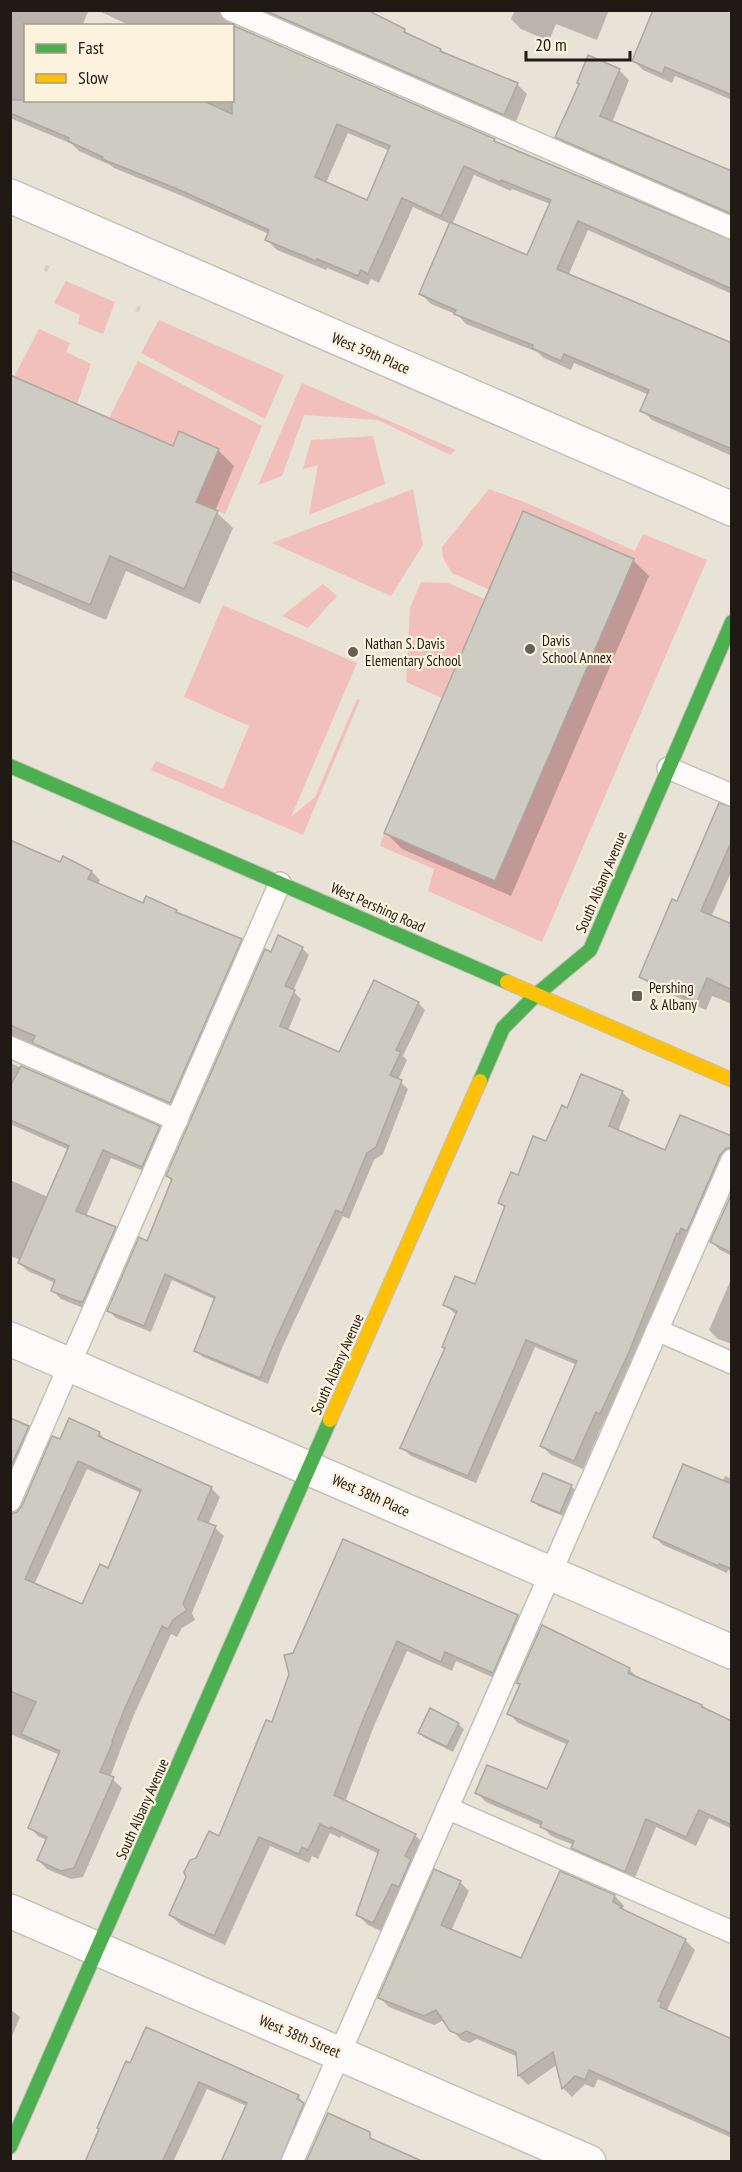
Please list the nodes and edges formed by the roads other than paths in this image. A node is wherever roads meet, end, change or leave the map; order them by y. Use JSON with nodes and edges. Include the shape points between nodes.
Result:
{"nodes":[{"id":1,"x":231,"y":10,"type":"edge"},
{"id":2,"x":10,"y":196,"type":"edge"},
{"id":3,"x":732,"y":228,"type":"edge"},
{"id":4,"x":732,"y":509,"type":"edge"},
{"id":5,"x":732,"y":622,"type":"edge"},
{"id":6,"x":10,"y":766,"type":"edge"},
{"id":7,"x":669,"y":768,"type":"junction"},
{"id":8,"x":732,"y":795,"type":"edge"},
{"id":9,"x":280,"y":883,"type":"junction"},
{"id":10,"x":536,"y":995,"type":"junction"},
{"id":11,"x":10,"y":1047,"type":"edge"},
{"id":12,"x":732,"y":1080,"type":"edge"},
{"id":13,"x":177,"y":1120,"type":"junction"},
{"id":14,"x":732,"y":1160,"type":"edge"},
{"id":15,"x":657,"y":1330,"type":"junction"},
{"id":16,"x":10,"y":1339,"type":"edge"},
{"id":17,"x":732,"y":1362,"type":"edge"},
{"id":18,"x":70,"y":1365,"type":"junction"},
{"id":19,"x":310,"y":1469,"type":"junction"},
{"id":20,"x":10,"y":1501,"type":"edge"},
{"id":21,"x":550,"y":1573,"type":"junction"},
{"id":22,"x":732,"y":1652,"type":"edge"},
{"id":23,"x":447,"y":1808,"type":"junction"},
{"id":24,"x":10,"y":1911,"type":"edge"},
{"id":25,"x":732,"y":1932,"type":"edge"},
{"id":26,"x":98,"y":1949,"type":"junction"},
{"id":27,"x":340,"y":2053,"type":"junction"},
{"id":28,"x":10,"y":2148,"type":"edge"},
{"id":29,"x":292,"y":2162,"type":"edge"},
{"id":30,"x":589,"y":2162,"type":"edge"}],
"edges":[{"from":1,"to":3,"type":"lane"},
{"from":2,"to":4,"type":"street","name":"West 39th Place"},
{"from":5,"to":7,"type":"street","name":"South Albany Avenue"},
{"from":6,"to":9,"type":"street","name":"West Pershing Road"},
{"from":7,"to":8,"type":"lane"},
{"from":7,"to":10,"type":"street","name":"South Albany Avenue","via":[[590,950]]},
{"from":9,"to":10,"type":"street","name":"West Pershing Road"},
{"from":9,"to":13,"type":"lane"},
{"from":10,"to":12,"type":"street","name":"West Pershing Road"},
{"from":10,"to":19,"type":"street","name":"South Albany Avenue","via":[[503,1028]]},
{"from":11,"to":13,"type":"lane"},
{"from":13,"to":18,"type":"lane"},
{"from":14,"to":15,"type":"lane"},
{"from":15,"to":17,"type":"lane"},
{"from":15,"to":21,"type":"lane"},
{"from":16,"to":18,"type":"street","name":"West 38th Place"},
{"from":18,"to":19,"type":"street","name":"West 38th Place"},
{"from":18,"to":20,"type":"lane"},
{"from":19,"to":21,"type":"street","name":"West 38th Place"},
{"from":19,"to":26,"type":"street","name":"South Albany Avenue"},
{"from":21,"to":22,"type":"street","name":"West 38th Place"},
{"from":21,"to":23,"type":"lane"},
{"from":23,"to":25,"type":"lane"},
{"from":23,"to":27,"type":"lane"},
{"from":24,"to":26,"type":"street","name":"West 38th Street"},
{"from":26,"to":27,"type":"street","name":"West 38th Street"},
{"from":26,"to":28,"type":"street","name":"South Albany Avenue"},
{"from":27,"to":29,"type":"lane"},
{"from":27,"to":30,"type":"street","name":"West 38th Street"}]}
